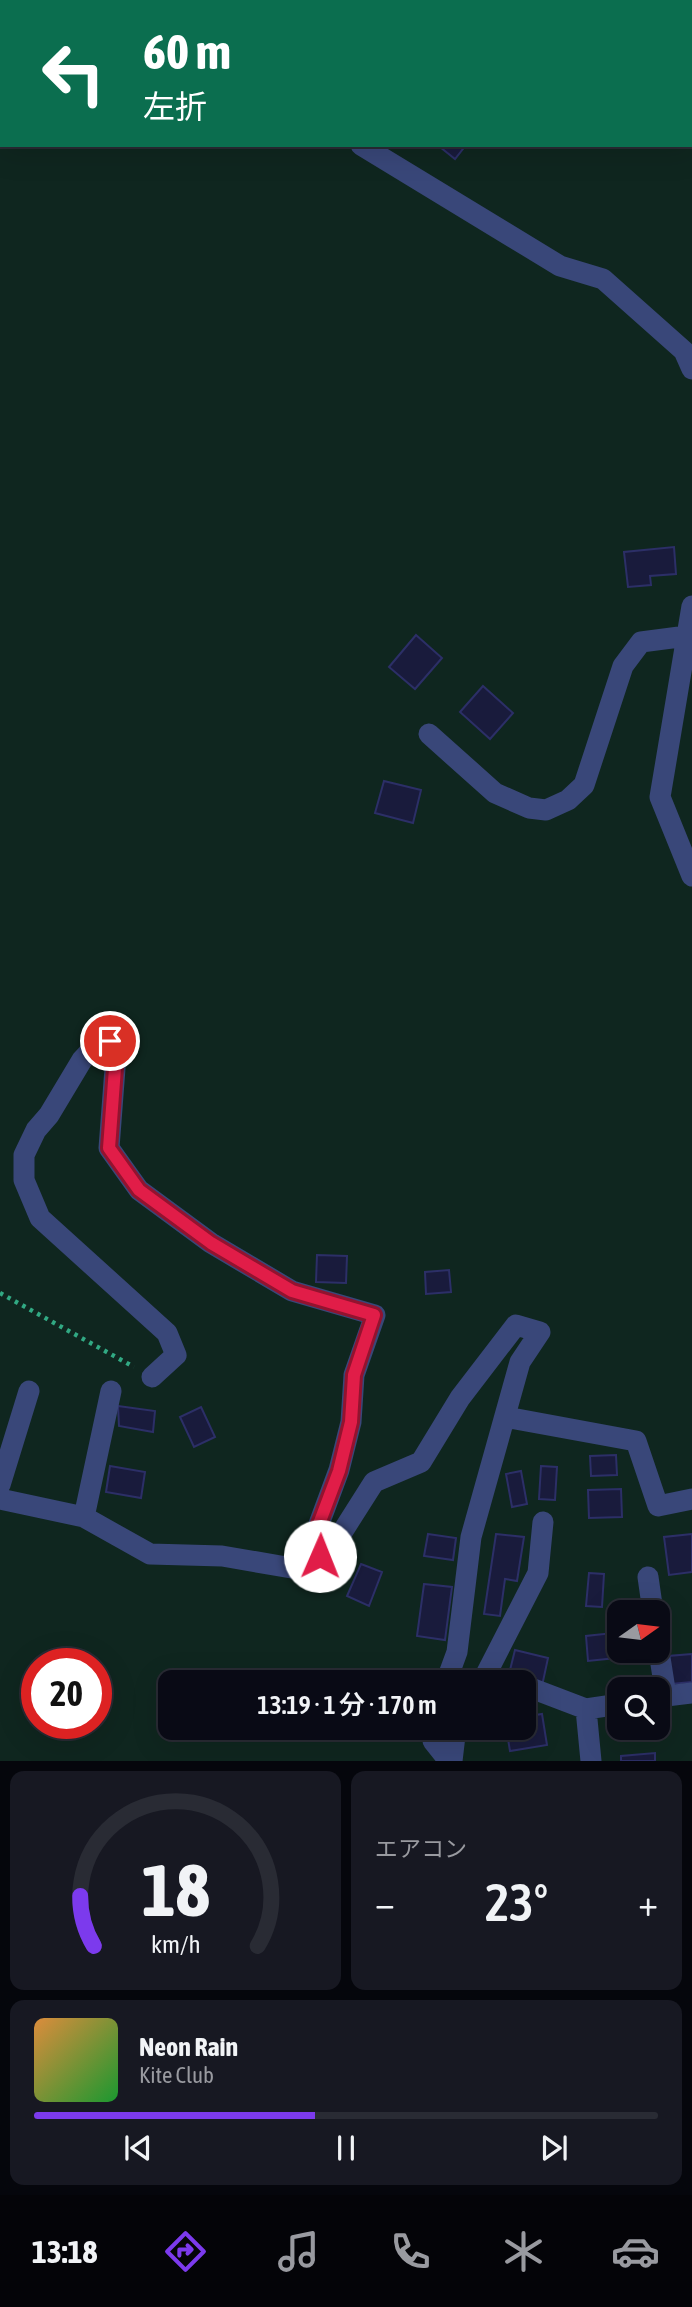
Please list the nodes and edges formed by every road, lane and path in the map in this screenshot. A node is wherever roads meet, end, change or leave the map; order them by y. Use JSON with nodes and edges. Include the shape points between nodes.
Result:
{"nodes":[{"id":1,"x":364,"y":147,"type":"edge"},
{"id":2,"x":692,"y":369,"type":"edge"},
{"id":3,"x":692,"y":606,"type":"edge"},
{"id":4,"x":690,"y":640,"type":"edge"},
{"id":5,"x":429,"y":734,"type":"dead end"},
{"id":6,"x":692,"y":876,"type":"edge"},
{"id":7,"x":0,"y":1293,"type":"edge"},
{"id":8,"x":152,"y":1377,"type":"joint"},
{"id":9,"x":29,"y":1391,"type":"dead end"},
{"id":10,"x":111,"y":1391,"type":"dead end"},
{"id":11,"x":505,"y":1417,"type":"junction"},
{"id":12,"x":0,"y":1485,"type":"edge"},
{"id":13,"x":0,"y":1499,"type":"edge"},
{"id":14,"x":692,"y":1499,"type":"edge"},
{"id":15,"x":84,"y":1517,"type":"junction"},
{"id":16,"x":543,"y":1522,"type":"dead end"},
{"id":17,"x":324,"y":1539,"type":"junction"},
{"id":18,"x":648,"y":1577,"type":"dead end"},
{"id":19,"x":651,"y":1600,"type":"edge"},
{"id":20,"x":450,"y":1670,"type":"edge"},
{"id":21,"x":490,"y":1670,"type":"edge"},
{"id":22,"x":536,"y":1690,"type":"edge"},
{"id":23,"x":692,"y":1693,"type":"edge"},
{"id":24,"x":670,"y":1695,"type":"edge"},
{"id":25,"x":607,"y":1706,"type":"edge"},
{"id":26,"x":586,"y":1709,"type":"junction"},
{"id":27,"x":433,"y":1740,"type":"edge"},
{"id":28,"x":454,"y":1740,"type":"edge"},
{"id":29,"x":451,"y":1761,"type":"edge"},
{"id":30,"x":591,"y":1761,"type":"edge"}],
"edges":[{"from":1,"to":2,"type":"street","via":[[560,266],[603,279],[684,351]]},
{"from":3,"to":4,"type":"street"},
{"from":4,"to":5,"type":"street","via":[[641,642],[623,666],[584,785],[568,800],[546,810],[495,793]]},
{"from":4,"to":6,"type":"street","via":[[660,797]]},
{"from":7,"to":8,"type":"path"},
{"from":8,"to":17,"type":"street","via":[[176,1355],[167,1333],[40,1218],[24,1180],[24,1155],[36,1130],[82,1060],[96,1045],[110,1041],[116,1055],[109,1148],[139,1190],[211,1243],[292,1291],[374,1315],[354,1375],[351,1422],[339,1471],[319,1524]]},
{"from":9,"to":12,"type":"street"},
{"from":10,"to":15,"type":"street"},
{"from":11,"to":14,"type":"street","via":[[636,1441],[658,1506]]},
{"from":11,"to":17,"type":"street","via":[[520,1362],[540,1332],[516,1325],[460,1398],[421,1462],[374,1482],[341,1534]]},
{"from":11,"to":20,"type":"street","via":[[471,1537],[457,1652]]},
{"from":13,"to":15,"type":"street"},
{"from":15,"to":17,"type":"street","via":[[150,1554],[222,1556],[316,1572]]},
{"from":16,"to":21,"type":"street","via":[[538,1573]]},
{"from":18,"to":19,"type":"street"},
{"from":22,"to":26,"type":"street"},
{"from":23,"to":24,"type":"street"},
{"from":25,"to":26,"type":"street"},
{"from":26,"to":30,"type":"street"},
{"from":27,"to":29,"type":"street"},
{"from":28,"to":29,"type":"street"}]}
